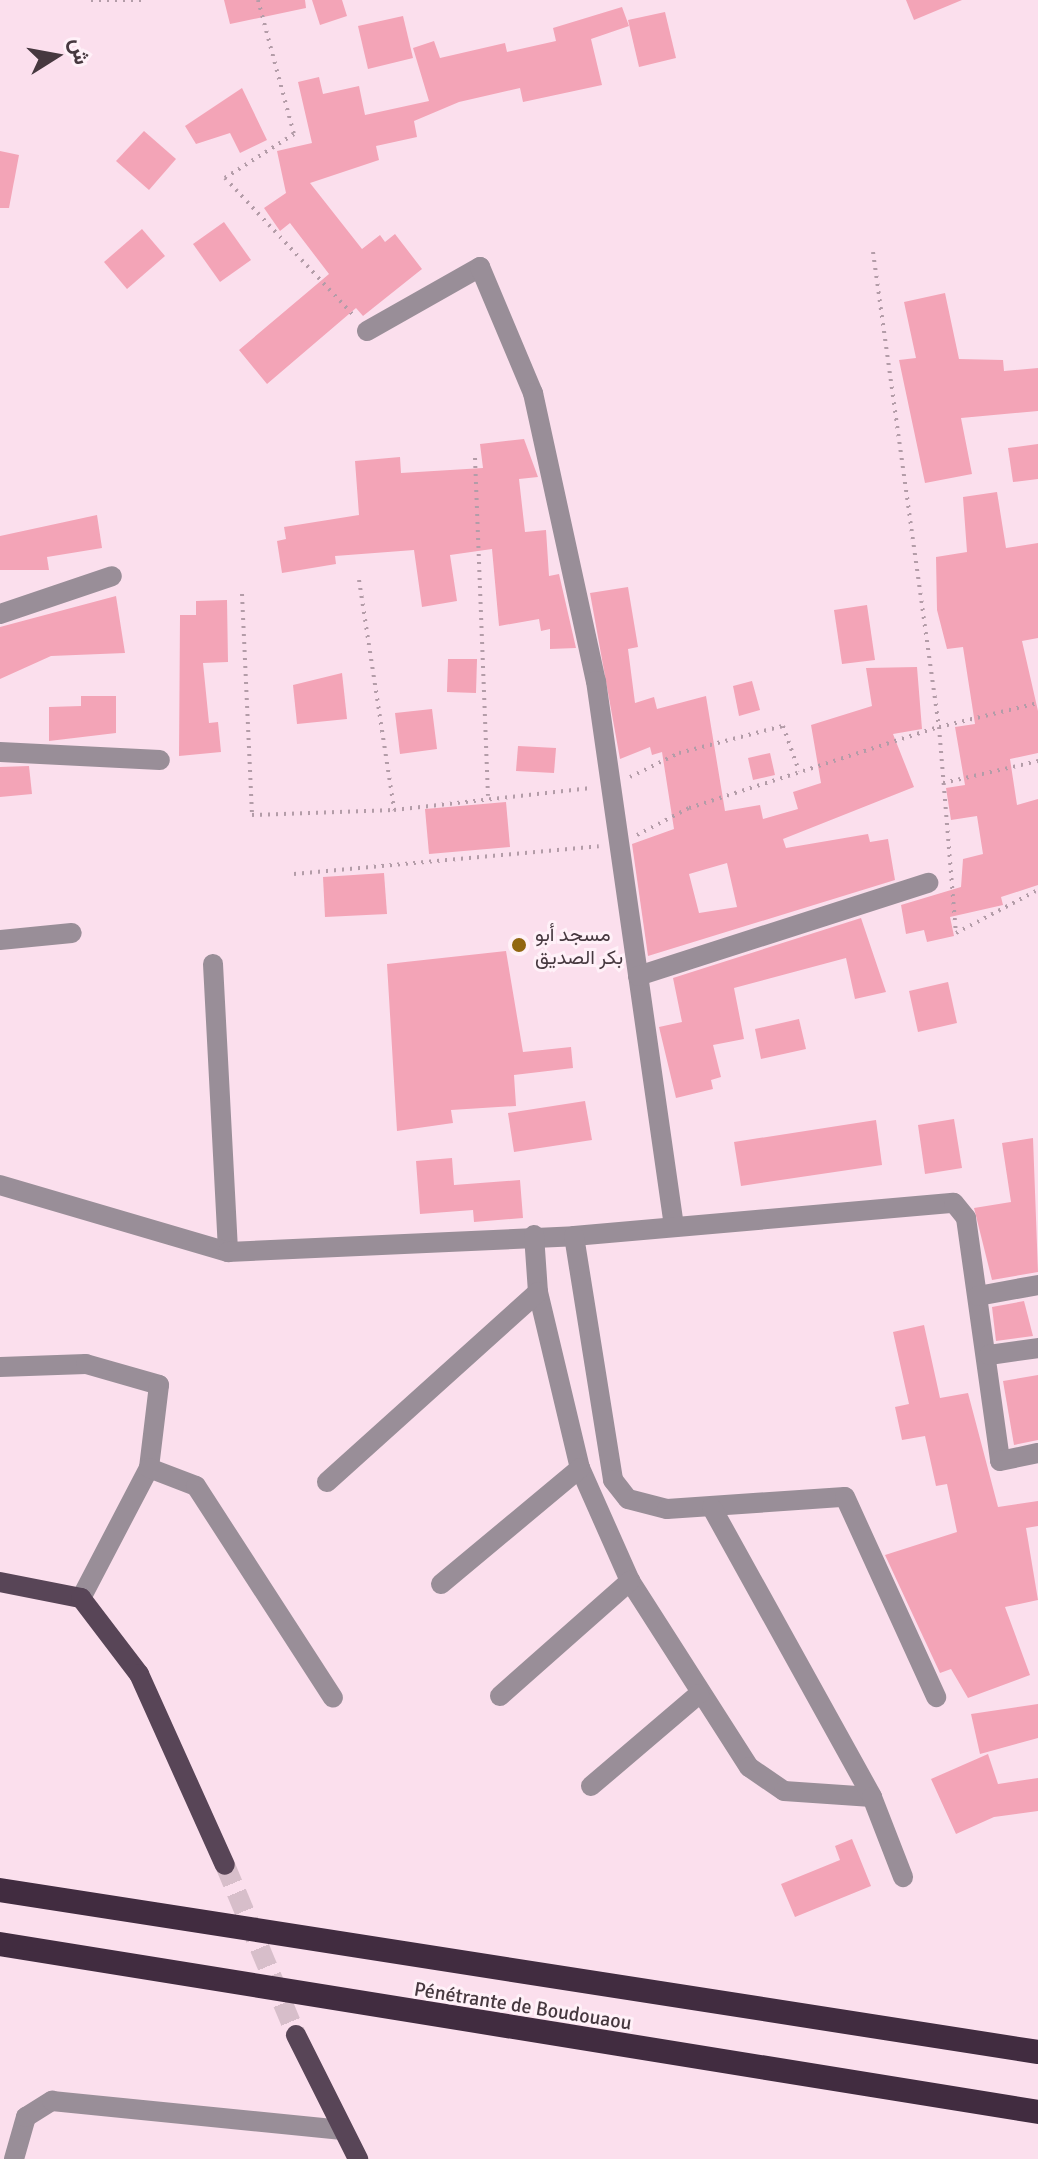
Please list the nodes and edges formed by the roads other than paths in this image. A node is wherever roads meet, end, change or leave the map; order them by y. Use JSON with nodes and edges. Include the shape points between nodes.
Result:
{"nodes":[{"id":1,"x":367,"y":331,"type":"road end"},
{"id":2,"x":112,"y":576,"type":"dead end"},
{"id":3,"x":0,"y":614,"type":"edge"},
{"id":4,"x":0,"y":752,"type":"edge"},
{"id":5,"x":160,"y":760,"type":"dead end"},
{"id":6,"x":928,"y":883,"type":"dead end"},
{"id":7,"x":72,"y":933,"type":"dead end"},
{"id":8,"x":0,"y":940,"type":"edge"},
{"id":9,"x":213,"y":964,"type":"dead end"},
{"id":10,"x":638,"y":976,"type":"junction"},
{"id":11,"x":0,"y":1185,"type":"edge"},
{"id":12,"x":674,"y":1226,"type":"junction"},
{"id":13,"x":534,"y":1235,"type":"junction"},
{"id":14,"x":574,"y":1236,"type":"junction"},
{"id":15,"x":228,"y":1252,"type":"junction"},
{"id":16,"x":1038,"y":1285,"type":"edge"},
{"id":17,"x":538,"y":1292,"type":"junction"},
{"id":18,"x":978,"y":1296,"type":"junction"},
{"id":19,"x":1038,"y":1348,"type":"edge"},
{"id":20,"x":989,"y":1355,"type":"junction"},
{"id":21,"x":0,"y":1367,"type":"edge"},
{"id":22,"x":1038,"y":1453,"type":"edge"},
{"id":23,"x":149,"y":1468,"type":"junction"},
{"id":24,"x":580,"y":1468,"type":"junction"},
{"id":25,"x":327,"y":1482,"type":"dead end"},
{"id":26,"x":712,"y":1508,"type":"junction"},
{"id":27,"x":630,"y":1581,"type":"junction"},
{"id":28,"x":0,"y":1582,"type":"edge"},
{"id":29,"x":441,"y":1584,"type":"dead end"},
{"id":30,"x":81,"y":1598,"type":"junction"},
{"id":31,"x":699,"y":1694,"type":"junction"},
{"id":32,"x":500,"y":1696,"type":"dead end"},
{"id":33,"x":936,"y":1697,"type":"dead end"},
{"id":34,"x":333,"y":1698,"type":"dead end"},
{"id":35,"x":591,"y":1786,"type":"dead end"},
{"id":36,"x":872,"y":1797,"type":"junction"},
{"id":37,"x":225,"y":1865,"type":"tunnel mouth"},
{"id":38,"x":903,"y":1877,"type":"dead end"},
{"id":39,"x":0,"y":1890,"type":"edge"},
{"id":40,"x":0,"y":1944,"type":"edge"},
{"id":41,"x":296,"y":2035,"type":"tunnel mouth"},
{"id":42,"x":1038,"y":2052,"type":"edge"},
{"id":43,"x":1038,"y":2112,"type":"edge"},
{"id":44,"x":343,"y":2130,"type":"junction"},
{"id":45,"x":14,"y":2159,"type":"edge"},
{"id":46,"x":358,"y":2159,"type":"edge"}],
"edges":[{"from":1,"to":10,"type":"street","via":[[480,267],[533,393],[596,681]]},
{"from":2,"to":3,"type":"street"},
{"from":4,"to":5,"type":"street"},
{"from":6,"to":10,"type":"street"},
{"from":7,"to":8,"type":"street"},
{"from":9,"to":15,"type":"street"},
{"from":10,"to":12,"type":"street"},
{"from":11,"to":15,"type":"street"},
{"from":12,"to":14,"type":"street"},
{"from":12,"to":18,"type":"street","via":[[954,1203],[966,1218]]},
{"from":13,"to":14,"type":"street"},
{"from":13,"to":15,"type":"street"},
{"from":13,"to":17,"type":"street"},
{"from":14,"to":26,"type":"street","via":[[613,1480],[645,1508]]},
{"from":16,"to":18,"type":"street"},
{"from":17,"to":24,"type":"street"},
{"from":17,"to":25,"type":"street"},
{"from":18,"to":20,"type":"street"},
{"from":19,"to":20,"type":"street"},
{"from":20,"to":22,"type":"street","via":[[1000,1461]]},
{"from":21,"to":23,"type":"street","via":[[86,1364],[159,1385]]},
{"from":23,"to":30,"type":"street"},
{"from":23,"to":34,"type":"street","via":[[196,1486]]},
{"from":24,"to":27,"type":"street"},
{"from":24,"to":29,"type":"street"},
{"from":26,"to":33,"type":"street","via":[[845,1497]]},
{"from":26,"to":36,"type":"street"},
{"from":27,"to":31,"type":"street"},
{"from":27,"to":32,"type":"street"},
{"from":28,"to":30,"type":"main road"},
{"from":30,"to":37,"type":"main road","via":[[139,1674]]},
{"from":31,"to":35,"type":"street"},
{"from":31,"to":36,"type":"street","via":[[766,1782],[784,1791]]},
{"from":36,"to":38,"type":"street"},
{"from":39,"to":42,"type":"highway","name":"Pénétrante de Boudouaou"},
{"from":40,"to":43,"type":"highway","name":"Pénétrante de Boudouaou"},
{"from":41,"to":44,"type":"main road"},
{"from":44,"to":45,"type":"street","via":[[52,2101],[26,2117]]},
{"from":44,"to":46,"type":"main road"}]}
